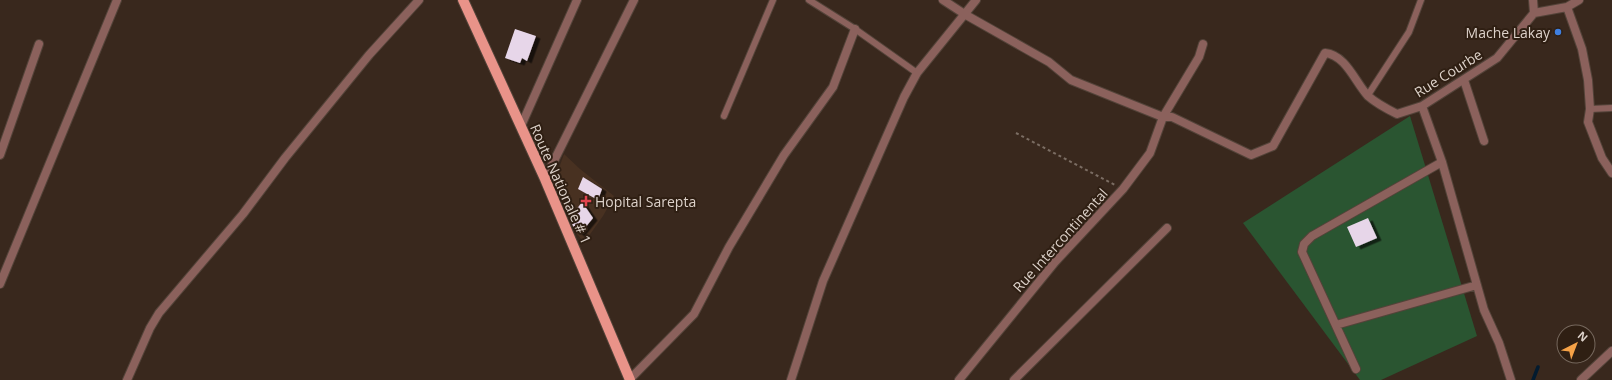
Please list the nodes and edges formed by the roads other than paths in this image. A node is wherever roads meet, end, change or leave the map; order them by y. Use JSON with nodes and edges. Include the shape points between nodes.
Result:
{"nodes":[{"id":1,"x":117,"y":0,"type":"edge"},
{"id":2,"x":419,"y":0,"type":"edge"},
{"id":3,"x":464,"y":0,"type":"edge"},
{"id":4,"x":577,"y":0,"type":"edge"},
{"id":5,"x":634,"y":0,"type":"edge"},
{"id":6,"x":773,"y":0,"type":"edge"},
{"id":7,"x":809,"y":0,"type":"edge"},
{"id":8,"x":943,"y":0,"type":"edge"},
{"id":9,"x":976,"y":0,"type":"edge"},
{"id":10,"x":1421,"y":0,"type":"edge"},
{"id":11,"x":1533,"y":0,"type":"edge"},
{"id":12,"x":1578,"y":0,"type":"edge"},
{"id":13,"x":1567,"y":7,"type":"junction"},
{"id":14,"x":1534,"y":13,"type":"junction"},
{"id":15,"x":966,"y":15,"type":"junction"},
{"id":16,"x":855,"y":29,"type":"junction"},
{"id":17,"x":39,"y":44,"type":"dead end"},
{"id":18,"x":1203,"y":44,"type":"dead end"},
{"id":19,"x":917,"y":73,"type":"junction"},
{"id":20,"x":1464,"y":80,"type":"junction"},
{"id":21,"x":1368,"y":95,"type":"junction"},
{"id":22,"x":1422,"y":106,"type":"junction"},
{"id":23,"x":1612,"y":108,"type":"edge"},
{"id":24,"x":1590,"y":109,"type":"junction"},
{"id":25,"x":724,"y":116,"type":"dead end"},
{"id":26,"x":1163,"y":117,"type":"junction"},
{"id":27,"x":521,"y":126,"type":"junction"},
{"id":28,"x":1484,"y":142,"type":"dead end"},
{"id":29,"x":0,"y":155,"type":"edge"},
{"id":30,"x":1442,"y":162,"type":"junction"},
{"id":31,"x":1612,"y":173,"type":"edge"},
{"id":32,"x":546,"y":179,"type":"junction"},
{"id":33,"x":1167,"y":228,"type":"dead end"},
{"id":34,"x":0,"y":284,"type":"edge"},
{"id":35,"x":1477,"y":286,"type":"junction"},
{"id":36,"x":1336,"y":324,"type":"junction"},
{"id":37,"x":1612,"y":351,"type":"edge"},
{"id":38,"x":1356,"y":369,"type":"dead end"},
{"id":39,"x":128,"y":380,"type":"edge"},
{"id":40,"x":630,"y":380,"type":"edge"},
{"id":41,"x":791,"y":380,"type":"edge"},
{"id":42,"x":959,"y":380,"type":"edge"},
{"id":43,"x":1014,"y":380,"type":"edge"},
{"id":44,"x":1511,"y":380,"type":"edge"},
{"id":45,"x":1581,"y":380,"type":"edge"}],
"edges":[{"from":1,"to":34,"type":"street"},
{"from":2,"to":39,"type":"street","via":[[369,55],[243,214],[159,313]]},
{"from":3,"to":27,"type":"main road","name":"Route Nationale # 1"},
{"from":4,"to":27,"type":"street"},
{"from":5,"to":32,"type":"street"},
{"from":6,"to":25,"type":"lane"},
{"from":7,"to":16,"type":"lane"},
{"from":8,"to":15,"type":"street"},
{"from":9,"to":15,"type":"street"},
{"from":10,"to":21,"type":"lane","via":[[1409,32]]},
{"from":11,"to":14,"type":"street"},
{"from":12,"to":13,"type":"street"},
{"from":13,"to":14,"type":"street"},
{"from":13,"to":24,"type":"street","via":[[1582,49]]},
{"from":14,"to":20,"type":"street","name":"Rue Courbe","via":[[1497,58]]},
{"from":15,"to":19,"type":"street"},
{"from":15,"to":26,"type":"street","via":[[1049,62],[1071,80]]},
{"from":16,"to":19,"type":"lane"},
{"from":16,"to":40,"type":"street","via":[[833,87],[784,155],[729,247],[694,314]]},
{"from":17,"to":29,"type":"street"},
{"from":18,"to":26,"type":"street","name":"Rue Intercontinental","via":[[1199,57]]},
{"from":19,"to":41,"type":"street","via":[[904,97],[823,282]]},
{"from":20,"to":22,"type":"street","name":"Rue Courbe"},
{"from":20,"to":28,"type":"street"},
{"from":21,"to":22,"type":"street","name":"Rue Courbe","via":[[1381,107],[1397,114]]},
{"from":21,"to":26,"type":"street","name":"Rue Courbe","via":[[1334,54],[1325,53],[1273,146],[1251,155],[1172,117]]},
{"from":22,"to":30,"type":"street"},
{"from":23,"to":24,"type":"lane"},
{"from":24,"to":31,"type":"street","via":[[1588,122],[1602,158]]},
{"from":26,"to":42,"type":"street","name":"Rue Intercontinental","via":[[1150,153],[1123,189],[1055,262]]},
{"from":27,"to":32,"type":"main road","name":"Route Nationale # 1"},
{"from":30,"to":35,"type":"street"},
{"from":30,"to":36,"type":"street","via":[[1312,236],[1304,244],[1302,252]]},
{"from":32,"to":40,"type":"main road","name":"Route Nationale # 1"},
{"from":33,"to":43,"type":"street"},
{"from":35,"to":36,"type":"street"},
{"from":35,"to":44,"type":"street"},
{"from":36,"to":38,"type":"street"},
{"from":37,"to":45,"type":"street"}]}
